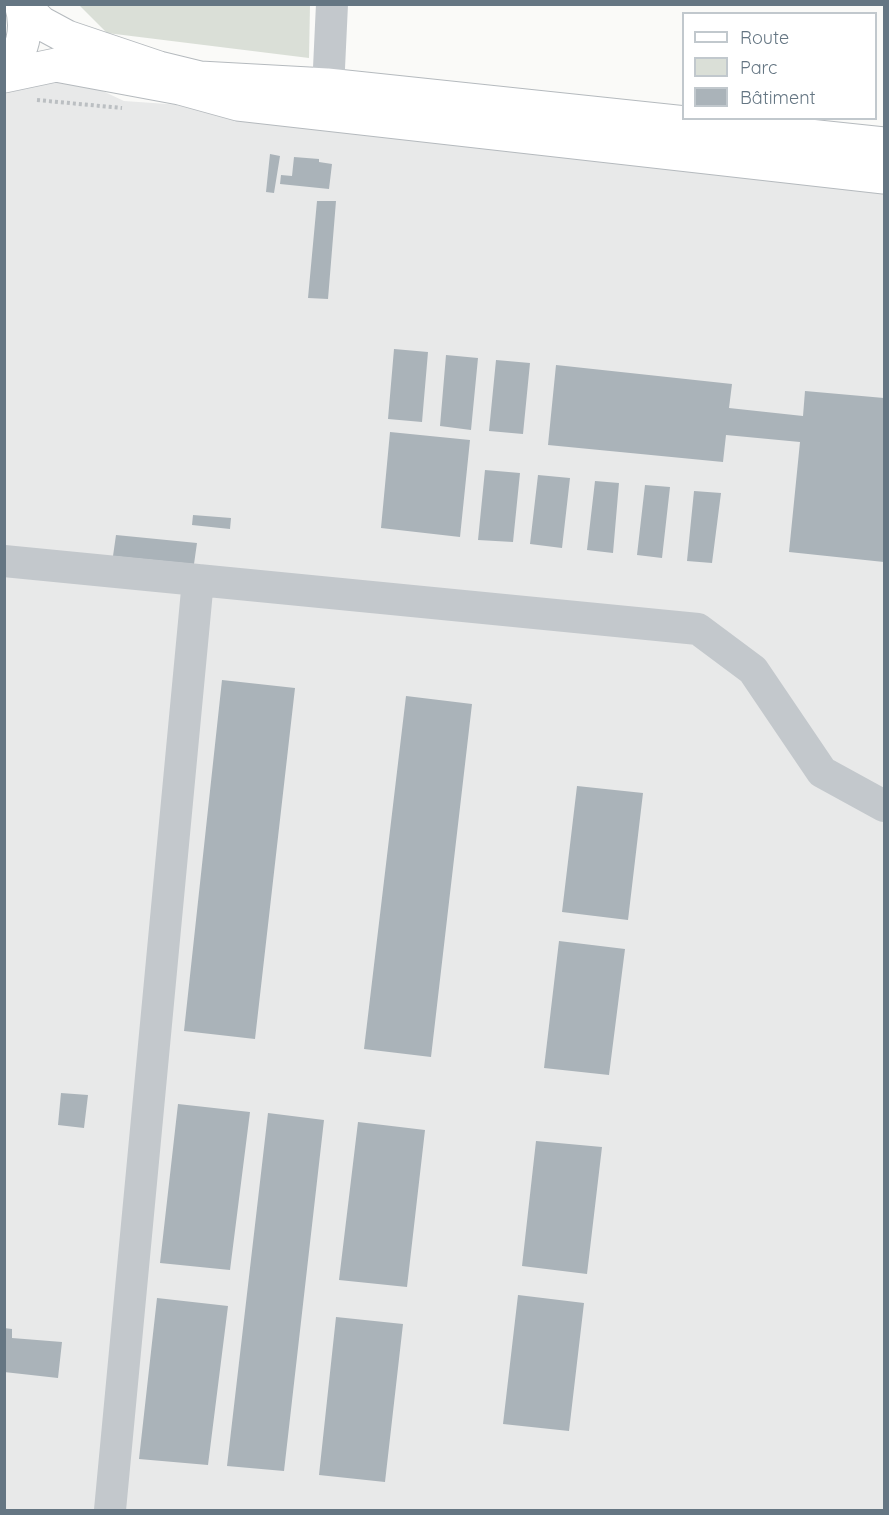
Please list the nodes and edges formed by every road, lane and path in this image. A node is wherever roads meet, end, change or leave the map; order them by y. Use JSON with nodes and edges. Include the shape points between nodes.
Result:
{"nodes":[{"id":1,"x":21,"y":4,"type":"edge"},
{"id":2,"x":332,"y":4,"type":"edge"},
{"id":3,"x":4,"y":74,"type":"edge"},
{"id":4,"x":327,"y":100,"type":"junction"},
{"id":5,"x":885,"y":144,"type":"edge"},
{"id":6,"x":885,"y":177,"type":"edge"},
{"id":7,"x":4,"y":561,"type":"edge"},
{"id":8,"x":198,"y":580,"type":"junction"},
{"id":9,"x":885,"y":806,"type":"edge"},
{"id":10,"x":110,"y":1510,"type":"edge"}],
"edges":[{"from":1,"to":3,"type":"main road","via":[[23,41]]},
{"from":1,"to":4,"type":"main road","via":[[42,23],[67,37],[159,68]]},
{"from":2,"to":4,"type":"street"},
{"from":3,"to":4,"type":"main road","via":[[56,65],[180,88],[238,104]]},
{"from":4,"to":5,"type":"main road"},
{"from":4,"to":6,"type":"main road"},
{"from":7,"to":8,"type":"street"},
{"from":8,"to":9,"type":"street","via":[[698,629],[753,670],[822,772]]},
{"from":8,"to":10,"type":"street"}]}
